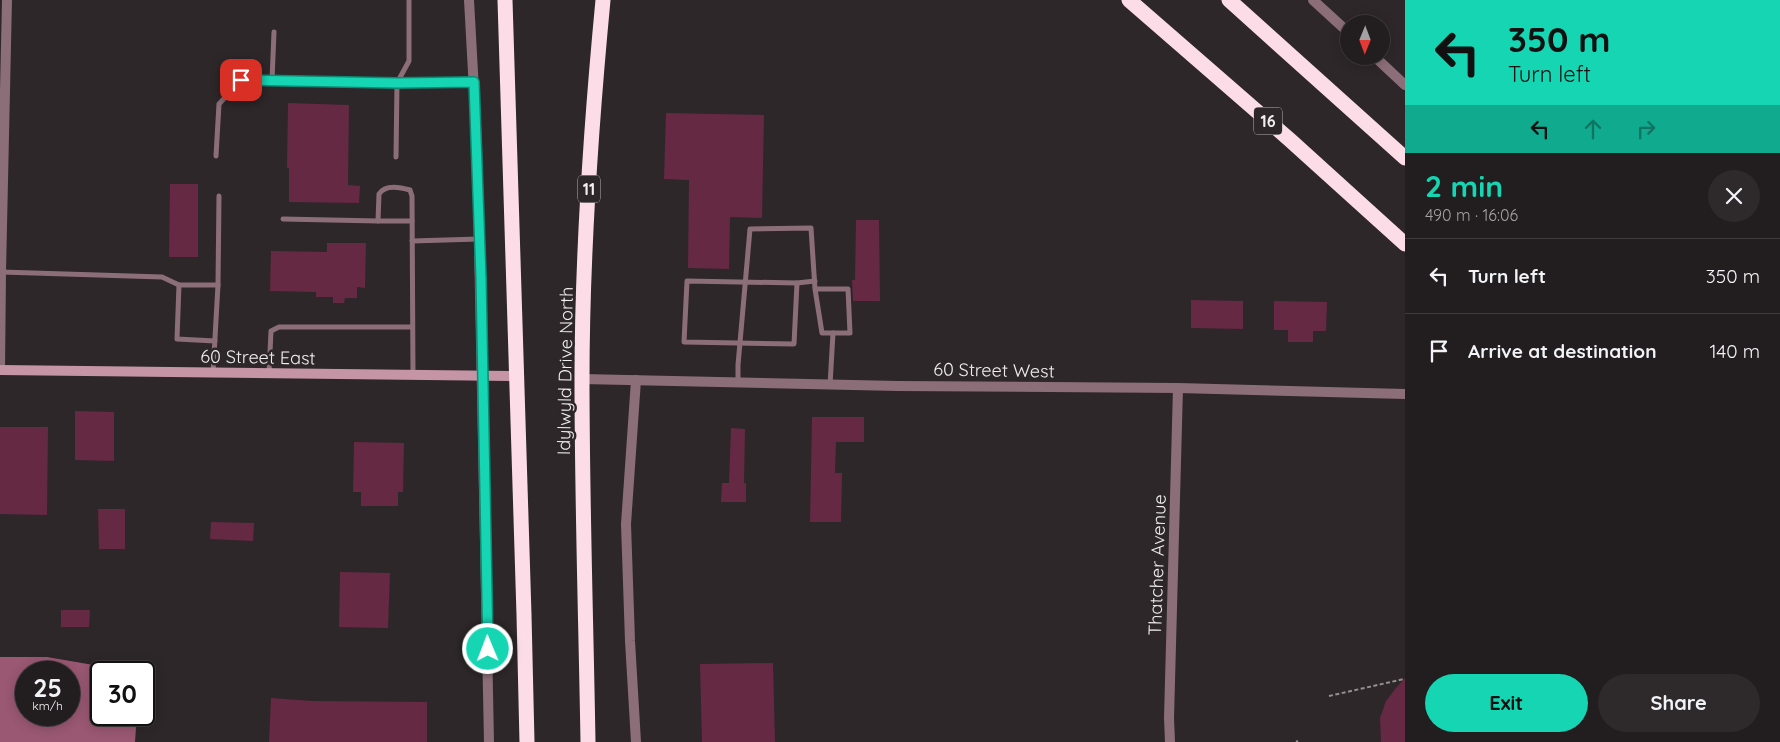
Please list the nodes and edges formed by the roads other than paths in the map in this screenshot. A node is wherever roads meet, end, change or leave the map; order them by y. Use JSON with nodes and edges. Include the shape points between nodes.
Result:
{"nodes":[{"id":1,"x":7,"y":0,"type":"edge"},
{"id":2,"x":409,"y":0,"type":"edge"},
{"id":3,"x":469,"y":0,"type":"edge"},
{"id":4,"x":505,"y":0,"type":"edge"},
{"id":5,"x":603,"y":0,"type":"edge"},
{"id":6,"x":1129,"y":0,"type":"edge"},
{"id":7,"x":1229,"y":0,"type":"edge"},
{"id":8,"x":1313,"y":0,"type":"edge"},
{"id":9,"x":1340,"y":25,"type":"edge"},
{"id":10,"x":274,"y":32,"type":"dead end"},
{"id":11,"x":1384,"y":65,"type":"edge"},
{"id":12,"x":272,"y":81,"type":"junction"},
{"id":13,"x":474,"y":82,"type":"junction"},
{"id":14,"x":397,"y":83,"type":"junction"},
{"id":15,"x":1405,"y":85,"type":"edge"},
{"id":16,"x":216,"y":156,"type":"dead end"},
{"id":17,"x":396,"y":158,"type":"dead end"},
{"id":18,"x":1405,"y":158,"type":"edge"},
{"id":19,"x":219,"y":196,"type":"dead end"},
{"id":20,"x":283,"y":219,"type":"dead end"},
{"id":21,"x":378,"y":220,"type":"junction"},
{"id":22,"x":412,"y":222,"type":"junction"},
{"id":23,"x":480,"y":239,"type":"junction"},
{"id":24,"x":412,"y":241,"type":"junction"},
{"id":25,"x":1405,"y":244,"type":"edge"},
{"id":26,"x":0,"y":272,"type":"edge"},
{"id":27,"x":814,"y":281,"type":"junction"},
{"id":28,"x":745,"y":282,"type":"junction"},
{"id":29,"x":797,"y":283,"type":"junction"},
{"id":30,"x":179,"y":284,"type":"junction"},
{"id":31,"x":218,"y":285,"type":"junction"},
{"id":32,"x":815,"y":289,"type":"junction"},
{"id":33,"x":412,"y":328,"type":"junction"},
{"id":34,"x":833,"y":333,"type":"junction"},
{"id":35,"x":215,"y":341,"type":"junction"},
{"id":36,"x":740,"y":343,"type":"junction"},
{"id":37,"x":0,"y":370,"type":"edge"},
{"id":38,"x":213,"y":373,"type":"junction"},
{"id":39,"x":269,"y":374,"type":"junction"},
{"id":40,"x":412,"y":375,"type":"junction"},
{"id":41,"x":483,"y":375,"type":"junction"},
{"id":42,"x":516,"y":376,"type":"junction"},
{"id":43,"x":582,"y":379,"type":"junction"},
{"id":44,"x":636,"y":380,"type":"junction"},
{"id":45,"x":738,"y":382,"type":"junction"},
{"id":46,"x":830,"y":384,"type":"junction"},
{"id":47,"x":1178,"y":388,"type":"junction"},
{"id":48,"x":1405,"y":394,"type":"edge"},
{"id":49,"x":490,"y":742,"type":"edge"},
{"id":50,"x":527,"y":742,"type":"edge"},
{"id":51,"x":588,"y":742,"type":"edge"},
{"id":52,"x":636,"y":742,"type":"edge"},
{"id":53,"x":1170,"y":742,"type":"edge"}],
"edges":[{"from":1,"to":26,"type":"street"},
{"from":2,"to":14,"type":"lane","via":[[409,61]]},
{"from":3,"to":13,"type":"street"},
{"from":4,"to":42,"type":"highway"},
{"from":5,"to":43,"type":"highway","name":"Idylwyld Drive North","number":"11","via":[[591,143]]},
{"from":6,"to":25,"type":"highway","number":"16"},
{"from":7,"to":18,"type":"highway"},
{"from":8,"to":9,"type":"street"},
{"from":10,"to":12,"type":"lane"},
{"from":11,"to":15,"type":"street"},
{"from":12,"to":14,"type":"lane"},
{"from":12,"to":16,"type":"lane","via":[[241,80],[218,104]]},
{"from":13,"to":14,"type":"lane"},
{"from":13,"to":23,"type":"street"},
{"from":14,"to":17,"type":"lane"},
{"from":19,"to":31,"type":"lane"},
{"from":20,"to":21,"type":"lane"},
{"from":21,"to":22,"type":"lane"},
{"from":21,"to":22,"type":"lane","via":[[381,190],[403,188],[410,190],[412,196]]},
{"from":22,"to":24,"type":"lane"},
{"from":23,"to":24,"type":"lane"},
{"from":23,"to":41,"type":"street"},
{"from":24,"to":33,"type":"lane"},
{"from":26,"to":30,"type":"lane","via":[[162,277]]},
{"from":26,"to":37,"type":"street"},
{"from":27,"to":28,"type":"lane","via":[[811,228],[750,229]]},
{"from":27,"to":29,"type":"lane"},
{"from":27,"to":32,"type":"lane"},
{"from":28,"to":29,"type":"lane"},
{"from":28,"to":36,"type":"lane"},
{"from":28,"to":36,"type":"lane","via":[[688,282],[684,342]]},
{"from":29,"to":36,"type":"lane","via":[[794,344]]},
{"from":30,"to":31,"type":"lane"},
{"from":30,"to":35,"type":"lane","via":[[177,339]]},
{"from":31,"to":35,"type":"lane"},
{"from":32,"to":34,"type":"lane","via":[[822,333]]},
{"from":32,"to":34,"type":"lane","via":[[848,289],[850,333]]},
{"from":33,"to":39,"type":"lane","via":[[279,327],[271,331]]},
{"from":33,"to":40,"type":"lane"},
{"from":34,"to":46,"type":"lane"},
{"from":35,"to":38,"type":"lane"},
{"from":36,"to":45,"type":"lane"},
{"from":37,"to":38,"type":"street","name":"60 Street East"},
{"from":38,"to":39,"type":"street","name":"60 Street East"},
{"from":39,"to":40,"type":"street","name":"60 Street East"},
{"from":40,"to":41,"type":"street","name":"60 Street East"},
{"from":41,"to":42,"type":"street","name":"60 Street East"},
{"from":41,"to":49,"type":"street"},
{"from":42,"to":50,"type":"highway"},
{"from":43,"to":44,"type":"street","name":"60 Street West"},
{"from":43,"to":51,"type":"highway","name":"Idylwyld Drive North","number":"11"},
{"from":44,"to":45,"type":"street","name":"60 Street West"},
{"from":44,"to":52,"type":"street","via":[[626,524]]},
{"from":45,"to":46,"type":"street","name":"60 Street West"},
{"from":46,"to":47,"type":"street","name":"60 Street West"},
{"from":47,"to":48,"type":"street","name":"60 Street West"},
{"from":47,"to":53,"type":"street","name":"Thatcher Avenue"}]}
